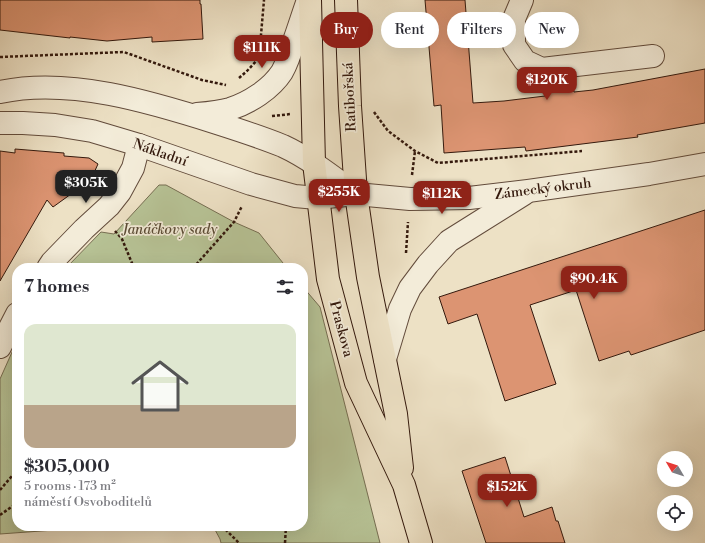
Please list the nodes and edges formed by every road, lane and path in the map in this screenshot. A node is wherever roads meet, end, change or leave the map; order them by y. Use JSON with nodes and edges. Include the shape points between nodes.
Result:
{"nodes":[{"id":1,"x":264,"y":0,"type":"edge"},
{"id":2,"x":309,"y":0,"type":"edge"},
{"id":3,"x":346,"y":0,"type":"edge"},
{"id":4,"x":522,"y":0,"type":"edge"},
{"id":5,"x":653,"y":56,"type":"dead end"},
{"id":6,"x":0,"y":57,"type":"edge"},
{"id":7,"x":235,"y":81,"type":"dead end"},
{"id":8,"x":228,"y":86,"type":"dead end"},
{"id":9,"x":0,"y":92,"type":"edge"},
{"id":10,"x":372,"y":109,"type":"dead end"},
{"id":11,"x":191,"y":115,"type":"junction"},
{"id":12,"x":0,"y":123,"type":"edge"},
{"id":13,"x":139,"y":145,"type":"junction"},
{"id":14,"x":582,"y":151,"type":"dead end"},
{"id":15,"x":314,"y":163,"type":"junction"},
{"id":16,"x":705,"y":164,"type":"edge"},
{"id":17,"x":528,"y":191,"type":"junction"},
{"id":18,"x":356,"y":194,"type":"junction"},
{"id":19,"x":318,"y":198,"type":"junction"},
{"id":20,"x":51,"y":263,"type":"edge"},
{"id":21,"x":12,"y":324,"type":"edge"},
{"id":22,"x":0,"y":347,"type":"edge"},
{"id":23,"x":385,"y":359,"type":"junction"},
{"id":24,"x":12,"y":476,"type":"edge"},
{"id":25,"x":404,"y":485,"type":"junction"},
{"id":26,"x":0,"y":490,"type":"edge"},
{"id":27,"x":12,"y":507,"type":"edge"},
{"id":28,"x":0,"y":515,"type":"edge"},
{"id":29,"x":227,"y":531,"type":"edge"},
{"id":30,"x":286,"y":531,"type":"edge"},
{"id":31,"x":239,"y":543,"type":"edge"},
{"id":32,"x":285,"y":543,"type":"edge"},
{"id":33,"x":421,"y":543,"type":"edge"}],
"edges":[{"from":1,"to":7,"type":"path","via":[[259,58]]},
{"from":2,"to":11,"type":"street","via":[[289,57],[273,83],[247,102],[231,109]]},
{"from":2,"to":15,"type":"main road"},
{"from":3,"to":18,"type":"main road","name":"Ratibořská"},
{"from":4,"to":5,"type":"street","via":[[514,19],[514,45],[525,61],[542,69]]},
{"from":6,"to":8,"type":"path","via":[[124,52],[202,80]]},
{"from":9,"to":11,"type":"street","via":[[14,89],[66,88],[142,100]]},
{"from":10,"to":14,"type":"path","via":[[388,131],[415,151],[438,163]]},
{"from":11,"to":15,"type":"street","via":[[264,138]]},
{"from":12,"to":13,"type":"street","name":"Nákladní","via":[[55,124],[92,131]]},
{"from":13,"to":19,"type":"street","name":"Nákladní","via":[[251,184],[295,196]]},
{"from":13,"to":20,"type":"street","via":[[133,168],[120,192]]},
{"from":15,"to":18,"type":"street"},
{"from":15,"to":19,"type":"main road","name":"Praskova"},
{"from":16,"to":17,"type":"street","name":"Zámecký okruh"},
{"from":17,"to":18,"type":"street","name":"Zámecký okruh","via":[[469,198],[410,198]]},
{"from":17,"to":23,"type":"street","via":[[449,241],[428,264],[410,288],[400,309]]},
{"from":18,"to":19,"type":"street","name":"Nákladní"},
{"from":18,"to":23,"type":"main road","name":"Praskova","via":[[368,277]]},
{"from":19,"to":25,"type":"main road","name":"Praskova","via":[[328,279],[356,383]]},
{"from":21,"to":22,"type":"street"},
{"from":23,"to":25,"type":"main road","name":"Praskova","via":[[396,414]]},
{"from":24,"to":26,"type":"path"},
{"from":25,"to":33,"type":"main road","name":"Praskova"},
{"from":27,"to":28,"type":"path"},
{"from":29,"to":31,"type":"path"},
{"from":30,"to":32,"type":"path"}]}
